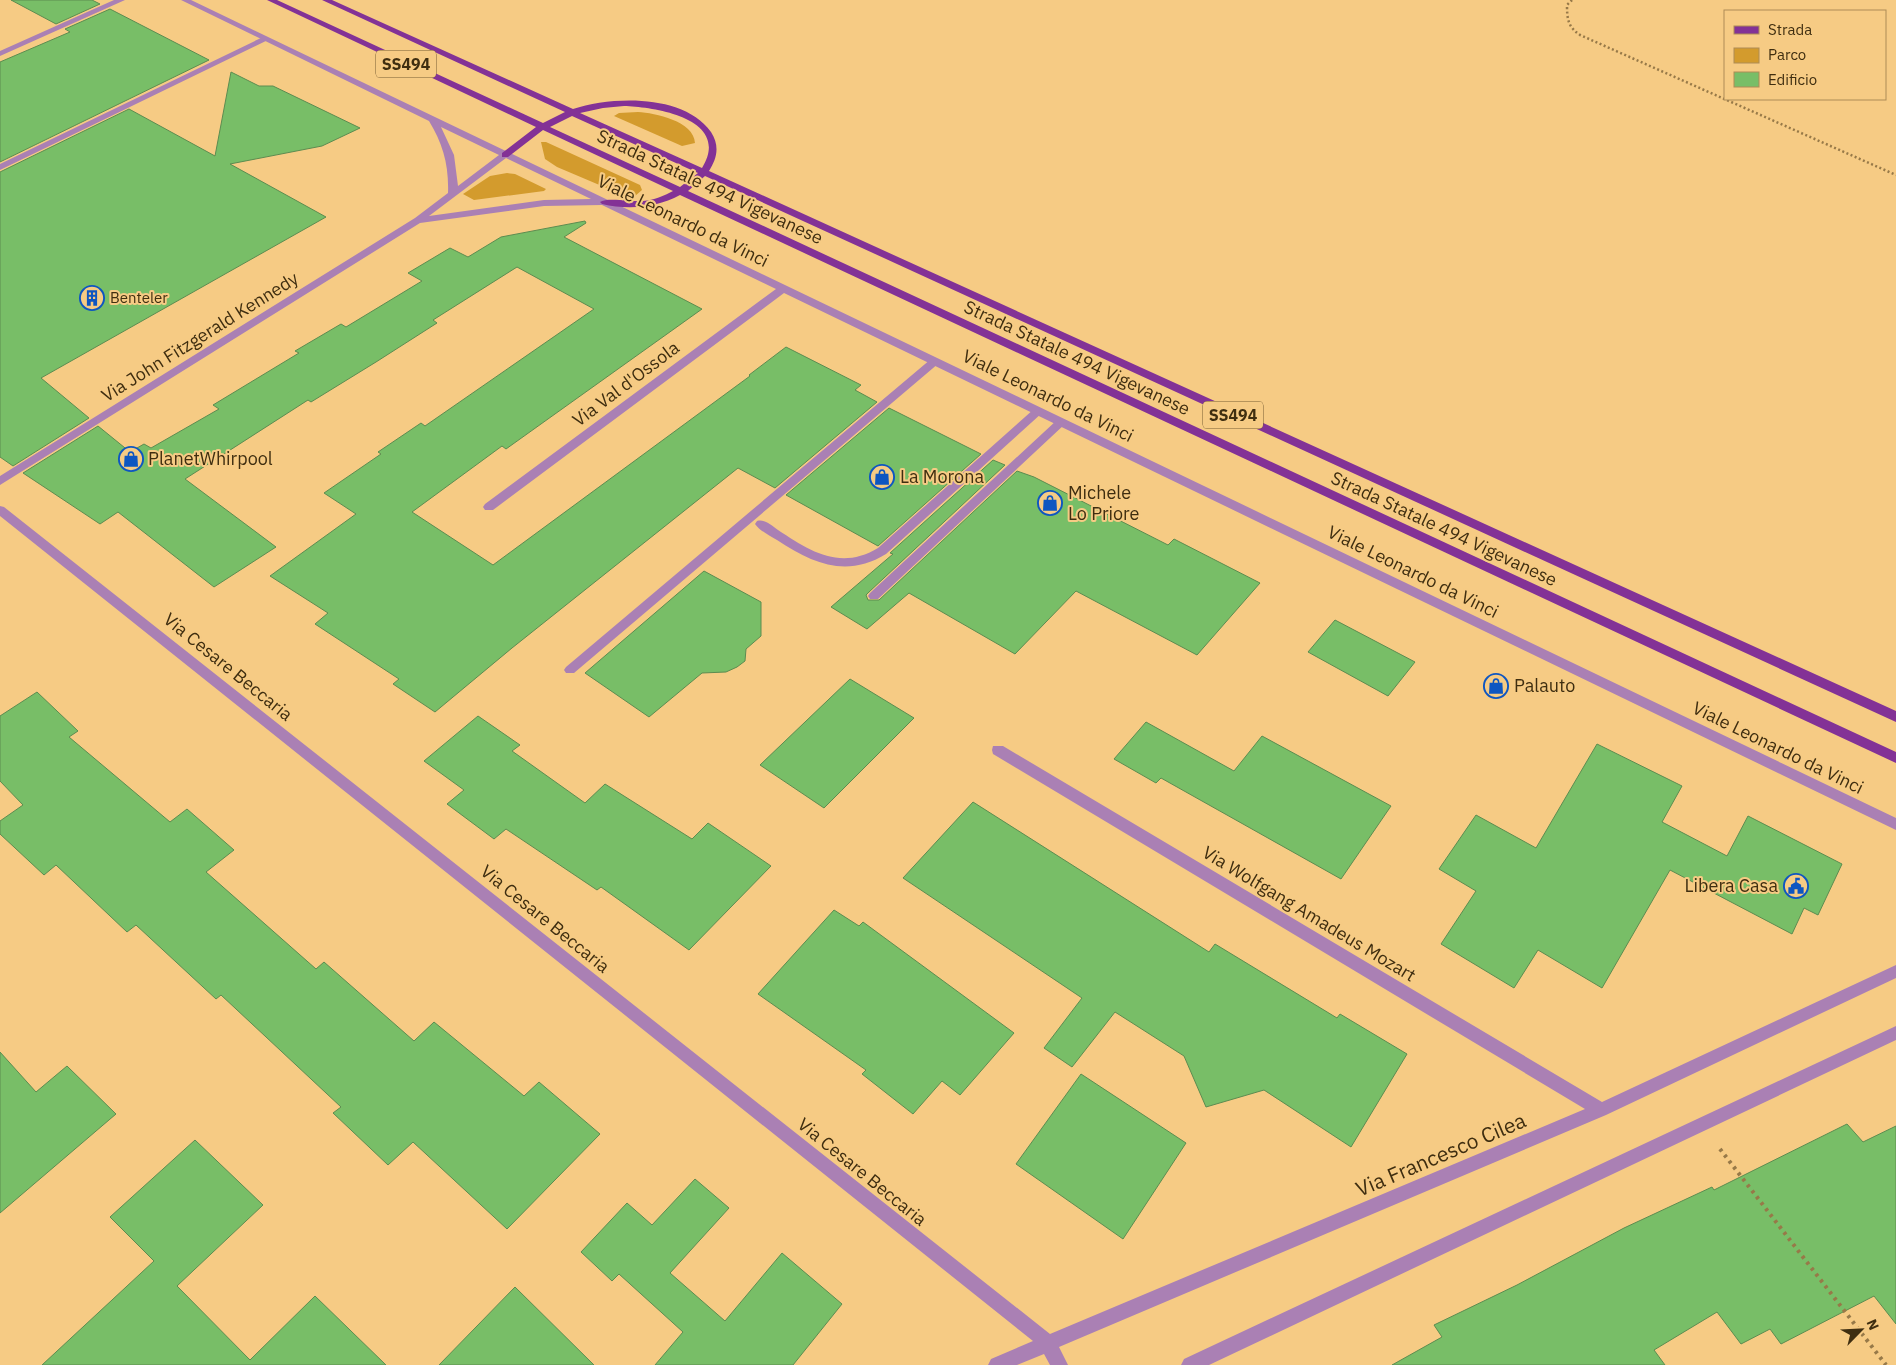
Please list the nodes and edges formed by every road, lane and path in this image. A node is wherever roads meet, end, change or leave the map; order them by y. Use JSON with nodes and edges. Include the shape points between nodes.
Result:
{"nodes":[{"id":1,"x":121,"y":0,"type":"edge"},
{"id":2,"x":185,"y":0,"type":"edge"},
{"id":3,"x":271,"y":0,"type":"edge"},
{"id":4,"x":326,"y":0,"type":"edge"},
{"id":5,"x":1572,"y":0,"type":"edge"},
{"id":6,"x":266,"y":39,"type":"junction"},
{"id":7,"x":0,"y":54,"type":"edge"},
{"id":8,"x":1724,"y":99,"type":"edge"},
{"id":9,"x":1727,"y":100,"type":"edge"},
{"id":10,"x":570,"y":113,"type":"junction"},
{"id":11,"x":432,"y":119,"type":"junction"},
{"id":12,"x":541,"y":127,"type":"junction"},
{"id":13,"x":505,"y":155,"type":"junction"},
{"id":14,"x":0,"y":167,"type":"edge"},
{"id":15,"x":704,"y":174,"type":"junction"},
{"id":16,"x":1896,"y":175,"type":"edge"},
{"id":17,"x":680,"y":192,"type":"junction"},
{"id":18,"x":452,"y":194,"type":"junction"},
{"id":19,"x":606,"y":202,"type":"junction"},
{"id":20,"x":418,"y":220,"type":"junction"},
{"id":21,"x":784,"y":288,"type":"junction"},
{"id":22,"x":935,"y":361,"type":"junction"},
{"id":23,"x":1038,"y":411,"type":"junction"},
{"id":24,"x":1061,"y":422,"type":"junction"},
{"id":25,"x":0,"y":481,"type":"edge"},
{"id":26,"x":489,"y":507,"type":"dead end"},
{"id":27,"x":0,"y":510,"type":"edge"},
{"id":28,"x":760,"y":524,"type":"dead end"},
{"id":29,"x":874,"y":596,"type":"dead end"},
{"id":30,"x":570,"y":670,"type":"dead end"},
{"id":31,"x":1896,"y":717,"type":"edge"},
{"id":32,"x":998,"y":750,"type":"dead end"},
{"id":33,"x":1896,"y":758,"type":"edge"},
{"id":34,"x":1896,"y":824,"type":"edge"},
{"id":35,"x":1896,"y":971,"type":"edge"},
{"id":36,"x":1896,"y":1033,"type":"edge"},
{"id":37,"x":1601,"y":1110,"type":"junction"},
{"id":38,"x":1701,"y":1124,"type":"junction"},
{"id":39,"x":1048,"y":1343,"type":"junction"},
{"id":40,"x":997,"y":1365,"type":"edge"},
{"id":41,"x":1059,"y":1365,"type":"edge"},
{"id":42,"x":1190,"y":1365,"type":"edge"},
{"id":43,"x":1886,"y":1365,"type":"edge"}],
"edges":[{"from":1,"to":7,"type":"street"},
{"from":2,"to":6,"type":"street","name":"Viale Leonardo da Vinci"},
{"from":3,"to":12,"type":"main road","name":"Strada Statale 494 Vigevanese","number":"SS494"},
{"from":4,"to":10,"type":"main road","name":"Strada Statale 494 Vigevanese","number":"SS494"},
{"from":5,"to":8,"type":"path","via":[[1567,4],[1566,18],[1568,26],[1580,35]]},
{"from":6,"to":11,"type":"street","name":"Viale Leonardo da Vinci"},
{"from":6,"to":14,"type":"street"},
{"from":9,"to":16,"type":"path"},
{"from":10,"to":12,"type":"main road"},
{"from":10,"to":15,"type":"main road","name":"Strada Statale 494 Vigevanese","number":"SS494"},
{"from":10,"to":15,"type":"main road","via":[[601,106],[633,104],[663,107],[688,116],[705,130],[713,147],[710,165]]},
{"from":11,"to":13,"type":"street","name":"Viale Leonardo da Vinci"},
{"from":11,"to":18,"type":"street","via":[[452,156]]},
{"from":12,"to":13,"type":"main road"},
{"from":12,"to":17,"type":"main road","name":"Strada Statale 494 Vigevanese","number":"SS494"},
{"from":13,"to":18,"type":"street","name":"Via John Fitzgerald Kennedy"},
{"from":13,"to":19,"type":"street","name":"Viale Leonardo da Vinci"},
{"from":15,"to":17,"type":"main road"},
{"from":15,"to":31,"type":"main road","name":"Strada Statale 494 Vigevanese","number":"SS494"},
{"from":17,"to":19,"type":"main road","via":[[652,203]]},
{"from":17,"to":33,"type":"main road","name":"Strada Statale 494 Vigevanese","number":"SS494"},
{"from":18,"to":20,"type":"street","name":"Via John Fitzgerald Kennedy"},
{"from":19,"to":20,"type":"street","name":"Via John Fitzgerald Kennedy","via":[[544,203]]},
{"from":19,"to":21,"type":"street","name":"Viale Leonardo da Vinci"},
{"from":20,"to":25,"type":"street","name":"Via John Fitzgerald Kennedy"},
{"from":21,"to":22,"type":"street","name":"Viale Leonardo da Vinci"},
{"from":21,"to":26,"type":"street","name":"Via Val d'Ossola"},
{"from":22,"to":23,"type":"street","name":"Viale Leonardo da Vinci"},
{"from":22,"to":30,"type":"street"},
{"from":23,"to":24,"type":"street","name":"Viale Leonardo da Vinci"},
{"from":23,"to":28,"type":"street","via":[[882,551],[864,561],[841,563],[810,555]]},
{"from":24,"to":29,"type":"street"},
{"from":24,"to":34,"type":"street","name":"Viale Leonardo da Vinci"},
{"from":27,"to":39,"type":"street","name":"Via Cesare Beccaria"},
{"from":32,"to":37,"type":"street","name":"Via Wolfgang Amadeus Mozart"},
{"from":35,"to":37,"type":"street","name":"Via Francesco Cilea"},
{"from":36,"to":38,"type":"street"},
{"from":37,"to":39,"type":"street","name":"Via Francesco Cilea"},
{"from":38,"to":42,"type":"street"},
{"from":38,"to":43,"type":"path"},
{"from":39,"to":40,"type":"street","name":"Via Francesco Cilea"},
{"from":39,"to":41,"type":"street","name":"Via Cesare Beccaria"}]}
